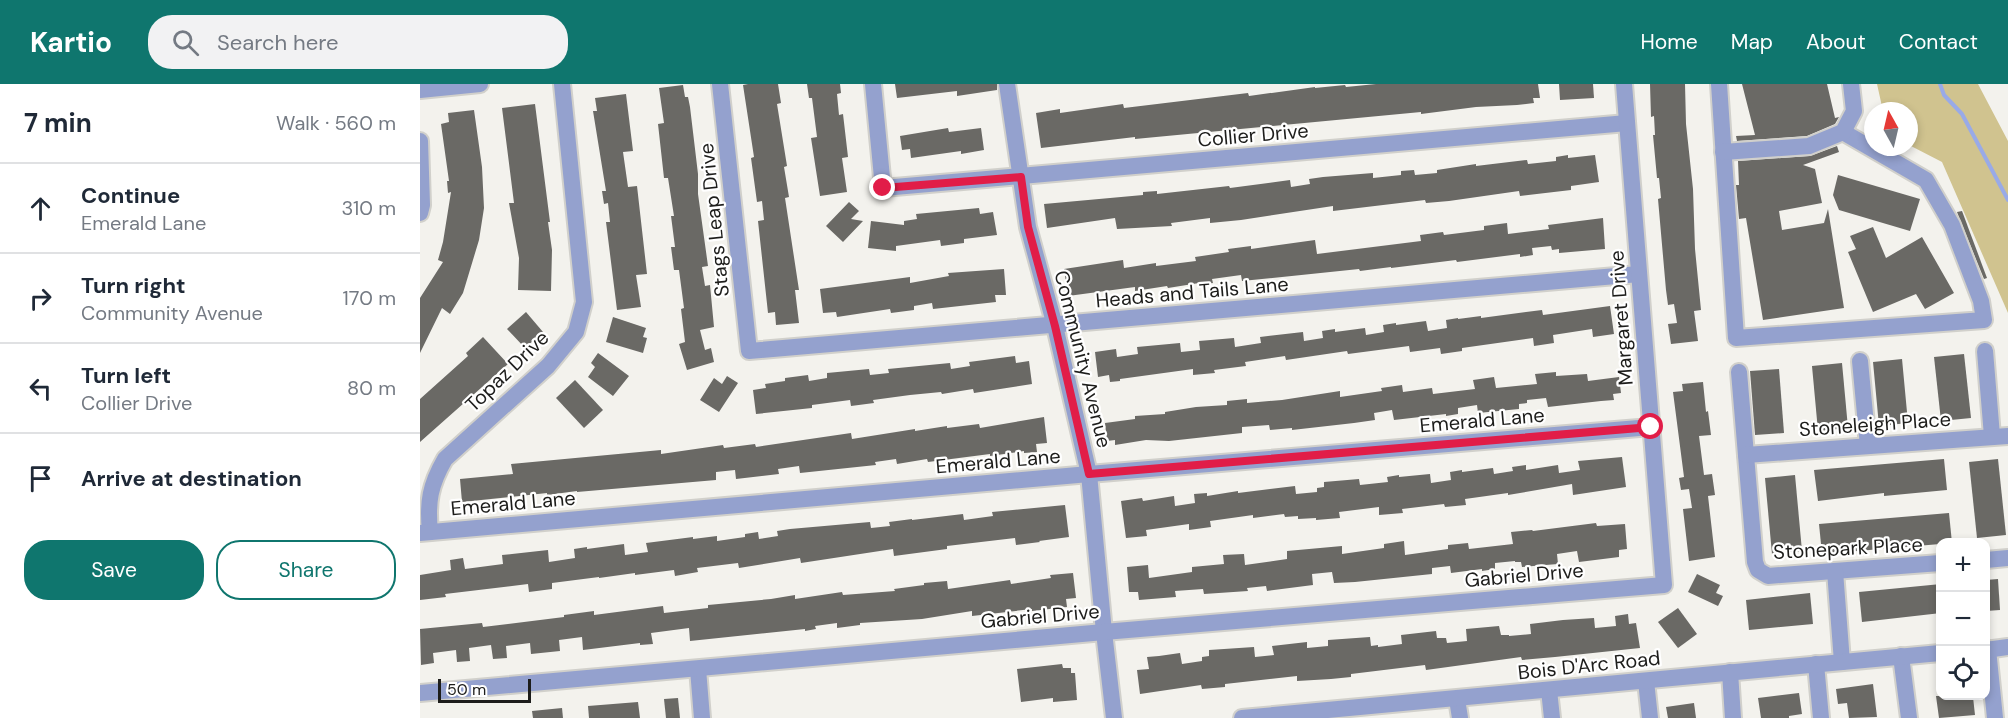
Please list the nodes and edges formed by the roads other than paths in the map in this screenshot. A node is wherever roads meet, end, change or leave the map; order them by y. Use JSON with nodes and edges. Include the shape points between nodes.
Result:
{"nodes":[{"id":1,"x":480,"y":84,"type":"edge"},
{"id":2,"x":562,"y":84,"type":"edge"},
{"id":3,"x":720,"y":84,"type":"edge"},
{"id":4,"x":873,"y":84,"type":"edge"},
{"id":5,"x":1007,"y":84,"type":"edge"},
{"id":6,"x":1624,"y":84,"type":"edge"},
{"id":7,"x":1719,"y":84,"type":"edge"},
{"id":8,"x":1851,"y":84,"type":"edge"},
{"id":9,"x":420,"y":90,"type":"edge"},
{"id":10,"x":1628,"y":123,"type":"junction"},
{"id":11,"x":1843,"y":132,"type":"junction"},
{"id":12,"x":420,"y":141,"type":"edge"},
{"id":13,"x":1724,"y":152,"type":"junction"},
{"id":14,"x":1021,"y":177,"type":"junction"},
{"id":15,"x":420,"y":213,"type":"edge"},
{"id":16,"x":1639,"y":274,"type":"junction"},
{"id":17,"x":1055,"y":326,"type":"junction"},
{"id":18,"x":749,"y":351,"type":"joint"},
{"id":19,"x":1984,"y":351,"type":"dead end"},
{"id":20,"x":1860,"y":361,"type":"dead end"},
{"id":21,"x":1739,"y":372,"type":"dead end"},
{"id":22,"x":1651,"y":427,"type":"junction"},
{"id":23,"x":2000,"y":436,"type":"edge"},
{"id":24,"x":1868,"y":446,"type":"junction"},
{"id":25,"x":1746,"y":455,"type":"junction"},
{"id":26,"x":1089,"y":474,"type":"junction"},
{"id":27,"x":425,"y":532,"type":"edge"},
{"id":28,"x":2008,"y":558,"type":"edge"},
{"id":29,"x":1990,"y":560,"type":"edge"},
{"id":30,"x":1936,"y":563,"type":"edge"},
{"id":31,"x":1835,"y":571,"type":"junction"},
{"id":32,"x":1664,"y":585,"type":"joint"},
{"id":33,"x":1104,"y":632,"type":"junction"},
{"id":34,"x":2008,"y":647,"type":"edge"},
{"id":35,"x":1990,"y":650,"type":"edge"},
{"id":36,"x":1936,"y":653,"type":"edge"},
{"id":37,"x":1901,"y":656,"type":"junction"},
{"id":38,"x":1842,"y":662,"type":"junction"},
{"id":39,"x":1816,"y":664,"type":"junction"},
{"id":40,"x":698,"y":669,"type":"junction"},
{"id":41,"x":1730,"y":672,"type":"junction"},
{"id":42,"x":1990,"y":676,"type":"edge"},
{"id":43,"x":1646,"y":681,"type":"junction"},
{"id":44,"x":1549,"y":690,"type":"junction"},
{"id":45,"x":420,"y":693,"type":"edge"},
{"id":46,"x":1457,"y":699,"type":"junction"},
{"id":47,"x":1373,"y":712,"type":"edge"},
{"id":48,"x":1285,"y":716,"type":"edge"},
{"id":49,"x":702,"y":718,"type":"edge"},
{"id":50,"x":1114,"y":718,"type":"edge"},
{"id":51,"x":1242,"y":718,"type":"edge"},
{"id":52,"x":1460,"y":718,"type":"edge"},
{"id":53,"x":1552,"y":718,"type":"edge"},
{"id":54,"x":1650,"y":718,"type":"edge"},
{"id":55,"x":1733,"y":718,"type":"edge"},
{"id":56,"x":1821,"y":718,"type":"edge"},
{"id":57,"x":1909,"y":718,"type":"edge"},
{"id":58,"x":1995,"y":718,"type":"edge"}],
"edges":[{"from":1,"to":9,"type":"street"},
{"from":2,"to":27,"type":"street","name":"Topaz Drive","via":[[584,302],[576,332],[548,366],[445,459],[436,474]]},
{"from":3,"to":18,"type":"street","name":"Stags Leap Drive"},
{"from":4,"to":14,"type":"street","name":"Collier Drive","via":[[883,188]]},
{"from":5,"to":14,"type":"street","name":"Community Avenue"},
{"from":6,"to":10,"type":"street","name":"Margaret Drive"},
{"from":7,"to":13,"type":"street"},
{"from":8,"to":11,"type":"street","via":[[1854,111]]},
{"from":10,"to":14,"type":"street","name":"Collier Drive"},
{"from":10,"to":16,"type":"street","name":"Margaret Drive"},
{"from":11,"to":13,"type":"street","via":[[1809,146]]},
{"from":11,"to":13,"type":"street","via":[[1926,180],[1952,225],[1982,301],[1984,320],[1736,338]]},
{"from":12,"to":15,"type":"street"},
{"from":14,"to":17,"type":"street","name":"Community Avenue","via":[[1028,227]]},
{"from":16,"to":17,"type":"street","name":"Heads and Tails Lane"},
{"from":16,"to":22,"type":"street","name":"Margaret Drive"},
{"from":17,"to":18,"type":"street","name":"Heads and Tails Lane"},
{"from":17,"to":26,"type":"street","name":"Community Avenue"},
{"from":19,"to":23,"type":"street"},
{"from":20,"to":24,"type":"street"},
{"from":21,"to":25,"type":"street"},
{"from":22,"to":26,"type":"street","name":"Emerald Lane"},
{"from":22,"to":32,"type":"street","name":"Margaret Drive"},
{"from":23,"to":24,"type":"street","name":"Stoneleigh Place"},
{"from":24,"to":25,"type":"street","name":"Stoneleigh Place"},
{"from":25,"to":31,"type":"street","name":"Stonepark Place","via":[[1758,570],[1768,576]]},
{"from":26,"to":27,"type":"street","name":"Emerald Lane"},
{"from":26,"to":33,"type":"street","name":"Community Avenue"},
{"from":28,"to":29,"type":"street"},
{"from":30,"to":31,"type":"street","name":"Stonepark Place"},
{"from":31,"to":38,"type":"street"},
{"from":32,"to":33,"type":"street","name":"Gabriel Drive"},
{"from":33,"to":40,"type":"street","name":"Gabriel Drive"},
{"from":33,"to":50,"type":"street","name":"Community Avenue"},
{"from":34,"to":35,"type":"street"},
{"from":36,"to":37,"type":"street","name":"Bois D'Arc Road"},
{"from":37,"to":38,"type":"street","name":"Bois D'Arc Road"},
{"from":37,"to":57,"type":"street"},
{"from":38,"to":39,"type":"street","name":"Bois D'Arc Road"},
{"from":39,"to":41,"type":"street","name":"Bois D'Arc Road"},
{"from":39,"to":56,"type":"street"},
{"from":40,"to":45,"type":"street","name":"Gabriel Drive"},
{"from":40,"to":49,"type":"street"},
{"from":41,"to":43,"type":"street","name":"Bois D'Arc Road"},
{"from":41,"to":55,"type":"street"},
{"from":42,"to":58,"type":"street"},
{"from":43,"to":44,"type":"street","name":"Bois D'Arc Road"},
{"from":43,"to":54,"type":"street"},
{"from":44,"to":46,"type":"street","name":"Bois D'Arc Road"},
{"from":44,"to":53,"type":"street"},
{"from":46,"to":47,"type":"street","name":"Bois D'Arc Road"},
{"from":46,"to":52,"type":"street"},
{"from":47,"to":48,"type":"street","name":"Bois D'Arc Road"},
{"from":48,"to":51,"type":"street","name":"Bois D'Arc Road"}]}
